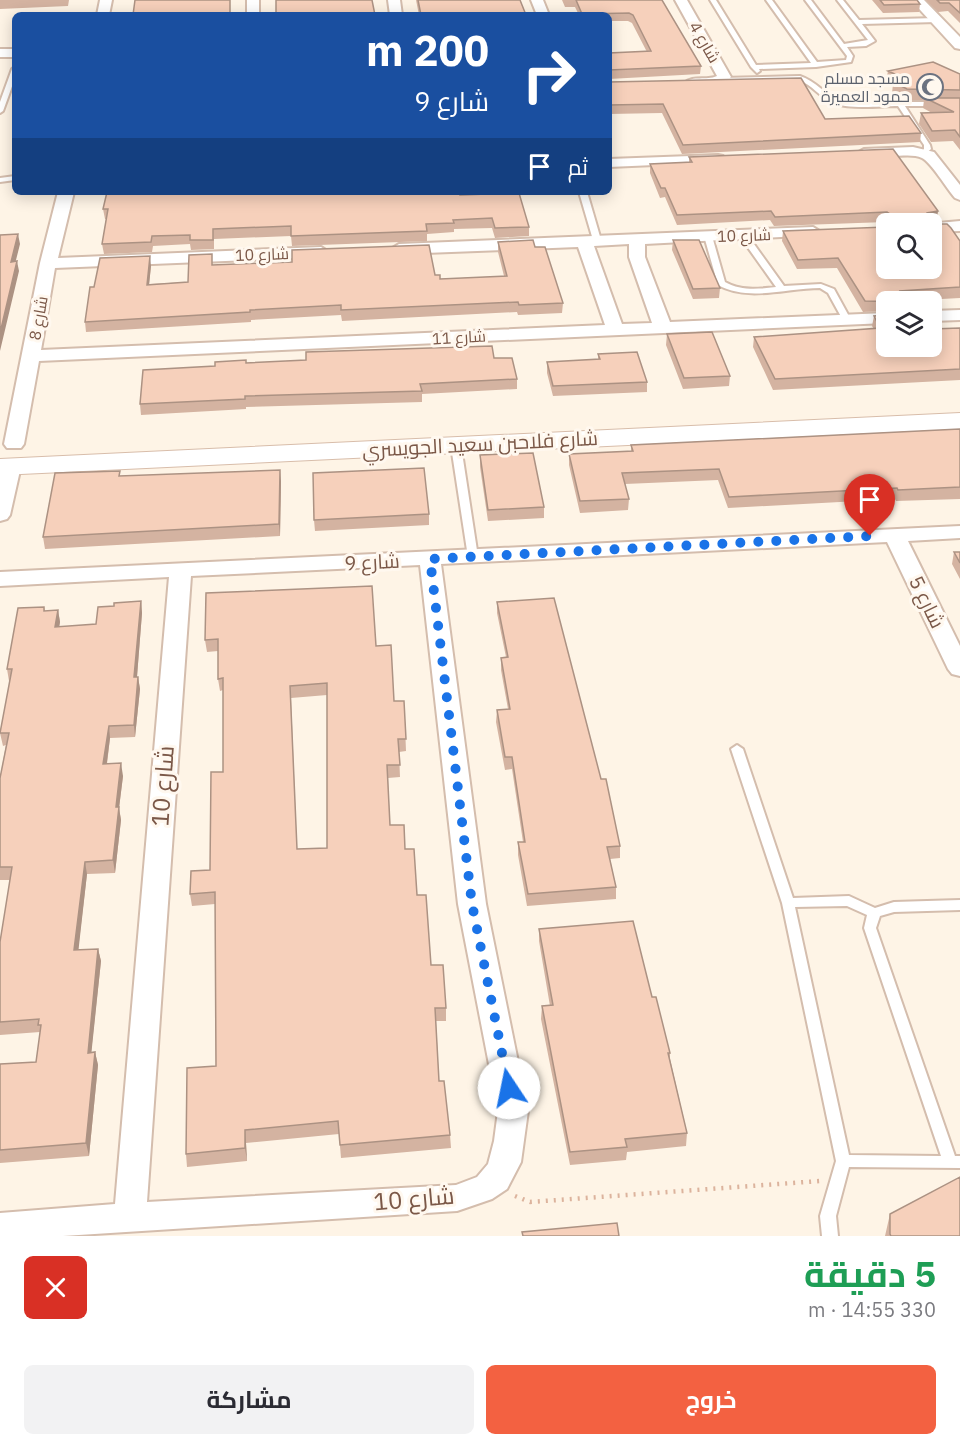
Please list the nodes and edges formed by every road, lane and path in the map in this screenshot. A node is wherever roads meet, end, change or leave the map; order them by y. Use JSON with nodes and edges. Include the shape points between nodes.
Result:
{"nodes":[{"id":1,"x":681,"y":0,"type":"edge"},
{"id":2,"x":713,"y":0,"type":"edge"},
{"id":3,"x":769,"y":0,"type":"edge"},
{"id":4,"x":808,"y":0,"type":"edge"},
{"id":5,"x":840,"y":0,"type":"edge"},
{"id":6,"x":917,"y":0,"type":"edge"},
{"id":7,"x":937,"y":20,"type":"junction"},
{"id":8,"x":858,"y":22,"type":"junction"},
{"id":9,"x":960,"y":45,"type":"edge"},
{"id":10,"x":842,"y":46,"type":"junction"},
{"id":11,"x":816,"y":64,"type":"junction"},
{"id":12,"x":754,"y":67,"type":"junction"},
{"id":13,"x":12,"y":77,"type":"edge"},
{"id":14,"x":761,"y":79,"type":"junction"},
{"id":15,"x":722,"y":80,"type":"junction"},
{"id":16,"x":678,"y":83,"type":"edge"},
{"id":17,"x":900,"y":104,"type":"junction"},
{"id":18,"x":960,"y":104,"type":"edge"},
{"id":19,"x":0,"y":111,"type":"edge"},
{"id":20,"x":924,"y":153,"type":"junction"},
{"id":21,"x":848,"y":154,"type":"edge"},
{"id":22,"x":730,"y":158,"type":"edge"},
{"id":23,"x":612,"y":159,"type":"edge"},
{"id":24,"x":65,"y":195,"type":"edge"},
{"id":25,"x":583,"y":195,"type":"edge"},
{"id":26,"x":960,"y":195,"type":"edge"},
{"id":27,"x":960,"y":226,"type":"edge"},
{"id":28,"x":942,"y":227,"type":"edge"},
{"id":29,"x":827,"y":231,"type":"edge"},
{"id":30,"x":743,"y":235,"type":"junction"},
{"id":31,"x":708,"y":236,"type":"junction"},
{"id":32,"x":637,"y":239,"type":"junction"},
{"id":33,"x":591,"y":241,"type":"junction"},
{"id":34,"x":381,"y":249,"type":"edge"},
{"id":35,"x":334,"y":251,"type":"edge"},
{"id":36,"x":48,"y":263,"type":"junction"},
{"id":37,"x":781,"y":288,"type":"junction"},
{"id":38,"x":960,"y":315,"type":"edge"},
{"id":39,"x":942,"y":316,"type":"edge"},
{"id":40,"x":876,"y":319,"type":"edge"},
{"id":41,"x":847,"y":320,"type":"junction"},
{"id":42,"x":663,"y":328,"type":"junction"},
{"id":43,"x":615,"y":330,"type":"junction"},
{"id":44,"x":31,"y":356,"type":"junction"},
{"id":45,"x":960,"y":401,"type":"edge"},
{"id":46,"x":960,"y":421,"type":"edge"},
{"id":47,"x":273,"y":443,"type":"junction"},
{"id":48,"x":456,"y":446,"type":"junction"},
{"id":49,"x":6,"y":456,"type":"edge"},
{"id":50,"x":0,"y":515,"type":"edge"},
{"id":51,"x":960,"y":532,"type":"edge"},
{"id":52,"x":894,"y":535,"type":"junction"},
{"id":53,"x":473,"y":557,"type":"junction"},
{"id":54,"x":430,"y":559,"type":"junction"},
{"id":55,"x":180,"y":571,"type":"junction"},
{"id":56,"x":0,"y":579,"type":"edge"},
{"id":57,"x":960,"y":669,"type":"edge"},
{"id":58,"x":737,"y":749,"type":"dead end"},
{"id":59,"x":788,"y":903,"type":"junction"},
{"id":60,"x":960,"y":905,"type":"edge"},
{"id":61,"x":874,"y":913,"type":"junction"},
{"id":62,"x":843,"y":1161,"type":"junction"},
{"id":63,"x":955,"y":1162,"type":"edge"},
{"id":64,"x":838,"y":1180,"type":"junction"},
{"id":65,"x":489,"y":1186,"type":"junction"},
{"id":66,"x":130,"y":1217,"type":"junction"},
{"id":67,"x":0,"y":1227,"type":"edge"},
{"id":68,"x":830,"y":1236,"type":"edge"}],
"edges":[{"from":1,"to":15,"type":"street","name":"شارع 4","via":[[724,76]]},
{"from":2,"to":12,"type":"lane"},
{"from":3,"to":11,"type":"lane"},
{"from":4,"to":10,"type":"lane"},
{"from":5,"to":8,"type":"lane"},
{"from":6,"to":7,"type":"street"},
{"from":7,"to":8,"type":"lane"},
{"from":7,"to":9,"type":"street"},
{"from":8,"to":10,"type":"lane","via":[[872,41]]},
{"from":10,"to":11,"type":"lane","via":[[849,61]]},
{"from":11,"to":12,"type":"lane"},
{"from":12,"to":14,"type":"lane"},
{"from":13,"to":19,"type":"lane"},
{"from":14,"to":15,"type":"lane"},
{"from":14,"to":17,"type":"lane","via":[[808,80],[825,98],[840,104]]},
{"from":15,"to":16,"type":"street","name":"شارع 4"},
{"from":17,"to":18,"type":"lane"},
{"from":17,"to":20,"type":"lane","via":[[927,145]]},
{"from":20,"to":21,"type":"street"},
{"from":20,"to":26,"type":"street","via":[[934,159]]},
{"from":22,"to":23,"type":"street"},
{"from":24,"to":36,"type":"street","name":"شارع 8"},
{"from":25,"to":33,"type":"lane"},
{"from":27,"to":28,"type":"street"},
{"from":29,"to":30,"type":"street","name":"شارع 10"},
{"from":30,"to":31,"type":"street","name":"شارع 10"},
{"from":30,"to":37,"type":"lane"},
{"from":31,"to":32,"type":"street","name":"شارع 10"},
{"from":31,"to":37,"type":"lane","via":[[725,286],[740,290]]},
{"from":32,"to":33,"type":"street","name":"شارع 10"},
{"from":32,"to":42,"type":"street","via":[[638,257]]},
{"from":33,"to":34,"type":"street","name":"شارع 10"},
{"from":33,"to":43,"type":"street"},
{"from":35,"to":36,"type":"street","name":"شارع 10"},
{"from":36,"to":44,"type":"street","name":"شارع 8"},
{"from":37,"to":41,"type":"lane","via":[[825,287]]},
{"from":38,"to":39,"type":"street"},
{"from":40,"to":41,"type":"street","name":"شارع 11"},
{"from":41,"to":42,"type":"street","name":"شارع 11"},
{"from":42,"to":43,"type":"street","name":"شارع 11"},
{"from":43,"to":44,"type":"street","name":"شارع 11"},
{"from":44,"to":49,"type":"street","name":"شارع 8"},
{"from":45,"to":47,"type":"street","name":"شارع فلاحبن سعيد الجويسري"},
{"from":46,"to":48,"type":"street","name":"شارع فلاحبن سعيد الجويسري"},
{"from":47,"to":48,"type":"street","name":"شارع فلاحبن سعيد الجويسري"},
{"from":47,"to":49,"type":"street","name":"شارع فلاحبن سعيد الجويسري"},
{"from":48,"to":53,"type":"lane"},
{"from":49,"to":50,"type":"street","name":"شارع 8"},
{"from":51,"to":52,"type":"street","name":"شارع 9"},
{"from":52,"to":53,"type":"street","name":"شارع 9"},
{"from":52,"to":57,"type":"street","name":"شارع 5"},
{"from":53,"to":54,"type":"street","name":"شارع 9"},
{"from":54,"to":55,"type":"street","name":"شارع 9"},
{"from":54,"to":65,"type":"street","via":[[472,904],[513,1111],[503,1168]]},
{"from":55,"to":56,"type":"street","name":"شارع 9"},
{"from":55,"to":66,"type":"street","name":"شارع 10"},
{"from":58,"to":59,"type":"lane"},
{"from":59,"to":61,"type":"lane","via":[[849,901]]},
{"from":59,"to":62,"type":"lane"},
{"from":60,"to":61,"type":"lane","via":[[894,908]]},
{"from":61,"to":63,"type":"lane","via":[[870,928]]},
{"from":62,"to":63,"type":"lane"},
{"from":62,"to":64,"type":"lane"},
{"from":64,"to":65,"type":"path","via":[[530,1202]]},
{"from":64,"to":68,"type":"lane","via":[[828,1216]]},
{"from":65,"to":66,"type":"street","name":"شارع 10","via":[[457,1198]]},
{"from":66,"to":67,"type":"street","name":"شارع 10"}]}
